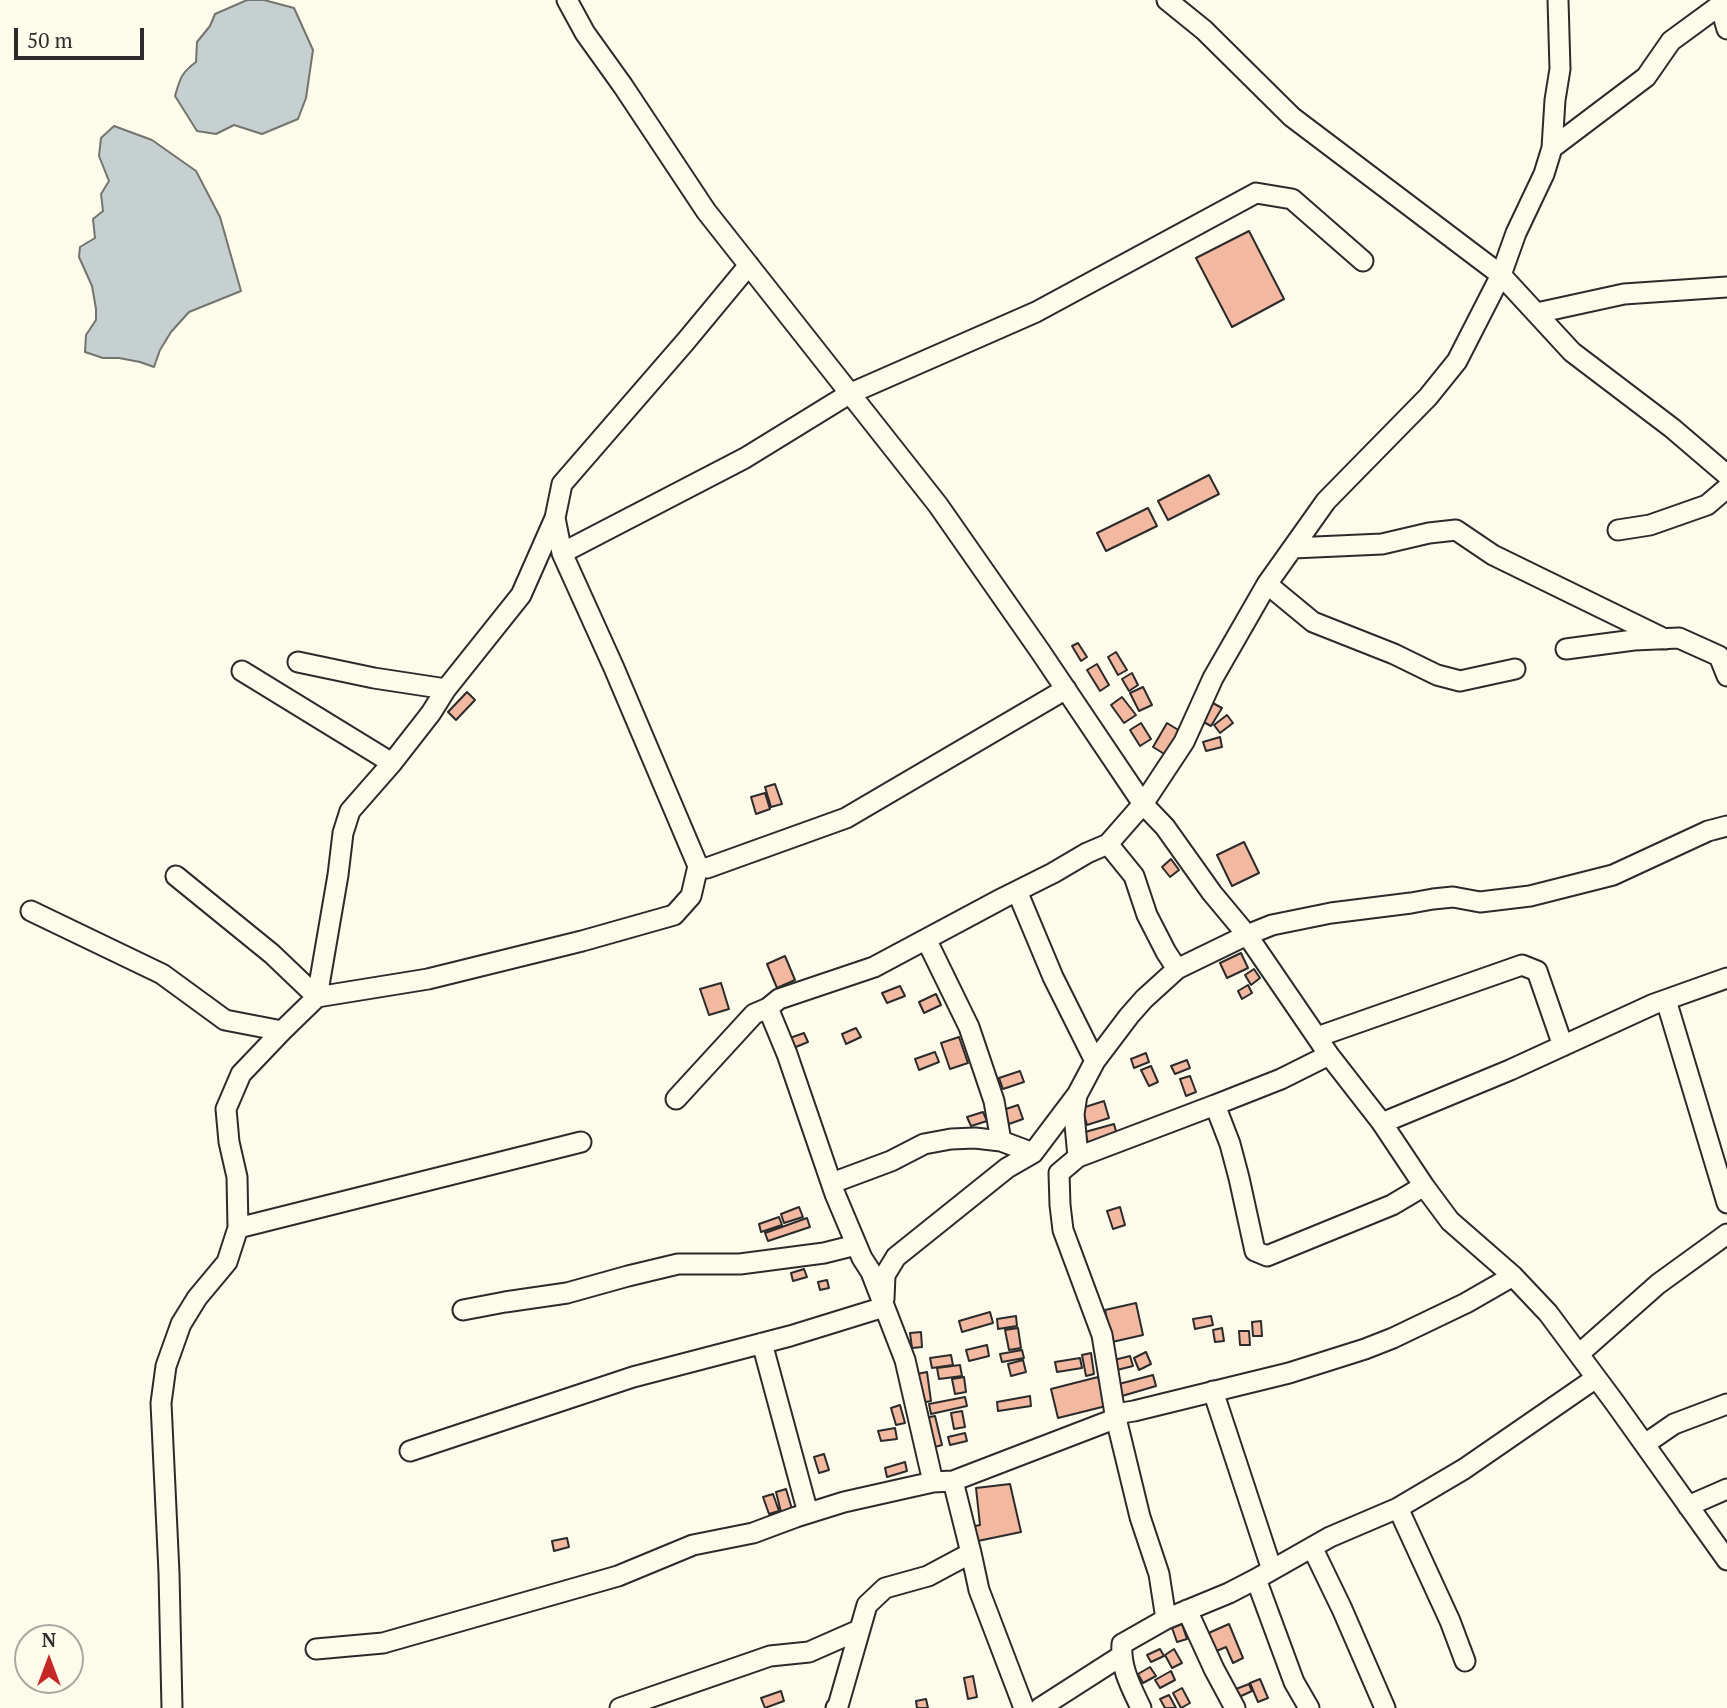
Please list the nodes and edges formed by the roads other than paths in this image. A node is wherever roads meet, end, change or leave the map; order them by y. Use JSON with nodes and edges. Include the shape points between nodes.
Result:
{"nodes":[{"id":1,"x":567,"y":0,"type":"edge"},
{"id":2,"x":1167,"y":0,"type":"edge"},
{"id":3,"x":1558,"y":0,"type":"edge"},
{"id":4,"x":1723,"y":2,"type":"edge"},
{"id":5,"x":1727,"y":29,"type":"edge"},
{"id":6,"x":1552,"y":148,"type":"junction"},
{"id":7,"x":1363,"y":261,"type":"dead end"},
{"id":8,"x":748,"y":265,"type":"junction"},
{"id":9,"x":1501,"y":275,"type":"junction"},
{"id":10,"x":1727,"y":287,"type":"edge"},
{"id":11,"x":1537,"y":313,"type":"junction"},
{"id":12,"x":849,"y":394,"type":"junction"},
{"id":13,"x":1727,"y":475,"type":"edge"},
{"id":14,"x":1727,"y":488,"type":"edge"},
{"id":15,"x":555,"y":518,"type":"junction"},
{"id":16,"x":1618,"y":530,"type":"dead end"},
{"id":17,"x":1293,"y":548,"type":"junction"},
{"id":18,"x":562,"y":553,"type":"junction"},
{"id":19,"x":1266,"y":584,"type":"junction"},
{"id":20,"x":1665,"y":639,"type":"junction"},
{"id":21,"x":1566,"y":649,"type":"dead end"},
{"id":22,"x":298,"y":662,"type":"dead end"},
{"id":23,"x":1515,"y":669,"type":"dead end"},
{"id":24,"x":242,"y":671,"type":"dead end"},
{"id":25,"x":1727,"y":676,"type":"edge"},
{"id":26,"x":446,"y":689,"type":"junction"},
{"id":27,"x":1066,"y":689,"type":"junction"},
{"id":28,"x":392,"y":763,"type":"junction"},
{"id":29,"x":1143,"y":804,"type":"junction"},
{"id":30,"x":1727,"y":826,"type":"edge"},
{"id":31,"x":1108,"y":844,"type":"junction"},
{"id":32,"x":698,"y":866,"type":"junction"},
{"id":33,"x":176,"y":876,"type":"dead end"},
{"id":34,"x":1017,"y":891,"type":"junction"},
{"id":35,"x":31,"y":911,"type":"dead end"},
{"id":36,"x":1247,"y":935,"type":"junction"},
{"id":37,"x":926,"y":939,"type":"junction"},
{"id":38,"x":1177,"y":968,"type":"junction"},
{"id":39,"x":1726,"y":981,"type":"edge"},
{"id":40,"x":317,"y":997,"type":"junction"},
{"id":41,"x":1666,"y":1000,"type":"junction"},
{"id":42,"x":768,"y":1008,"type":"junction"},
{"id":43,"x":282,"y":1031,"type":"junction"},
{"id":44,"x":1317,"y":1037,"type":"junction"},
{"id":45,"x":1563,"y":1046,"type":"junction"},
{"id":46,"x":1329,"y":1055,"type":"junction"},
{"id":47,"x":1095,"y":1061,"type":"junction"},
{"id":48,"x":1077,"y":1095,"type":"junction"},
{"id":49,"x":676,"y":1099,"type":"dead end"},
{"id":50,"x":1215,"y":1105,"type":"junction"},
{"id":51,"x":1382,"y":1123,"type":"junction"},
{"id":52,"x":1002,"y":1141,"type":"junction"},
{"id":53,"x":581,"y":1142,"type":"dead end"},
{"id":54,"x":1033,"y":1153,"type":"junction"},
{"id":55,"x":1078,"y":1157,"type":"junction"},
{"id":56,"x":832,"y":1184,"type":"junction"},
{"id":57,"x":1424,"y":1186,"type":"junction"},
{"id":58,"x":1727,"y":1203,"type":"edge"},
{"id":59,"x":238,"y":1228,"type":"junction"},
{"id":60,"x":1727,"y":1234,"type":"edge"},
{"id":61,"x":856,"y":1245,"type":"junction"},
{"id":62,"x":1513,"y":1276,"type":"junction"},
{"id":63,"x":884,"y":1307,"type":"junction"},
{"id":64,"x":463,"y":1310,"type":"dead end"},
{"id":65,"x":762,"y":1343,"type":"junction"},
{"id":66,"x":1579,"y":1354,"type":"junction"},
{"id":67,"x":1596,"y":1378,"type":"junction"},
{"id":68,"x":1213,"y":1391,"type":"junction"},
{"id":69,"x":1727,"y":1404,"type":"edge"},
{"id":70,"x":1116,"y":1416,"type":"junction"},
{"id":71,"x":1645,"y":1444,"type":"junction"},
{"id":72,"x":410,"y":1451,"type":"dead end"},
{"id":73,"x":953,"y":1481,"type":"junction"},
{"id":74,"x":933,"y":1482,"type":"junction"},
{"id":75,"x":1727,"y":1489,"type":"edge"},
{"id":76,"x":1688,"y":1506,"type":"junction"},
{"id":77,"x":1398,"y":1508,"type":"junction"},
{"id":78,"x":808,"y":1513,"type":"junction"},
{"id":79,"x":1312,"y":1547,"type":"junction"},
{"id":80,"x":971,"y":1553,"type":"junction"},
{"id":81,"x":1727,"y":1560,"type":"edge"},
{"id":82,"x":1264,"y":1574,"type":"junction"},
{"id":83,"x":1187,"y":1610,"type":"junction"},
{"id":84,"x":1167,"y":1619,"type":"junction"},
{"id":85,"x":859,"y":1630,"type":"junction"},
{"id":86,"x":316,"y":1649,"type":"dead end"},
{"id":87,"x":1121,"y":1656,"type":"junction"},
{"id":88,"x":1465,"y":1661,"type":"dead end"},
{"id":89,"x":172,"y":1708,"type":"edge"},
{"id":90,"x":620,"y":1708,"type":"edge"},
{"id":91,"x":836,"y":1708,"type":"edge"},
{"id":92,"x":1024,"y":1708,"type":"edge"},
{"id":93,"x":1040,"y":1708,"type":"edge"},
{"id":94,"x":1141,"y":1708,"type":"edge"},
{"id":95,"x":1235,"y":1708,"type":"edge"},
{"id":96,"x":1308,"y":1708,"type":"edge"},
{"id":97,"x":1385,"y":1708,"type":"edge"}],
"edges":[{"from":1,"to":8,"type":"street","via":[[706,211]]},
{"from":2,"to":9,"type":"street","via":[[1292,117]]},
{"from":3,"to":6,"type":"street","via":[[1560,69]]},
{"from":4,"to":5,"type":"street"},
{"from":4,"to":6,"type":"street","via":[[1671,41],[1646,76]]},
{"from":6,"to":9,"type":"street"},
{"from":7,"to":12,"type":"street","via":[[1292,199],[1256,193],[1036,312]]},
{"from":8,"to":12,"type":"street"},
{"from":8,"to":15,"type":"street","via":[[562,484]]},
{"from":9,"to":11,"type":"street"},
{"from":9,"to":17,"type":"street","via":[[1457,361],[1326,501]]},
{"from":10,"to":11,"type":"street","via":[[1624,294]]},
{"from":11,"to":13,"type":"street","via":[[1572,352]]},
{"from":12,"to":18,"type":"street","via":[[746,458]]},
{"from":12,"to":27,"type":"street","via":[[938,505]]},
{"from":14,"to":16,"type":"street","via":[[1707,505],[1650,525]]},
{"from":15,"to":18,"type":"street"},
{"from":15,"to":26,"type":"street","via":[[521,595]]},
{"from":17,"to":19,"type":"street"},
{"from":17,"to":20,"type":"street","via":[[1382,544],[1456,530],[1493,555]]},
{"from":18,"to":32,"type":"street"},
{"from":19,"to":23,"type":"street","via":[[1313,622],[1437,674],[1460,681]]},
{"from":19,"to":29,"type":"street","via":[[1213,678],[1184,743]]},
{"from":20,"to":21,"type":"street"},
{"from":20,"to":25,"type":"street","via":[[1679,638],[1718,656]]},
{"from":22,"to":26,"type":"street"},
{"from":24,"to":28,"type":"street"},
{"from":26,"to":28,"type":"street"},
{"from":27,"to":29,"type":"street"},
{"from":27,"to":32,"type":"street","via":[[846,818],[707,868]]},
{"from":28,"to":40,"type":"street","via":[[350,811]]},
{"from":29,"to":31,"type":"street"},
{"from":29,"to":36,"type":"street"},
{"from":30,"to":36,"type":"street","via":[[1613,875],[1530,896],[1480,902],[1453,897],[1331,913]]},
{"from":31,"to":34,"type":"street"},
{"from":31,"to":38,"type":"street","via":[[1134,876],[1147,915]]},
{"from":32,"to":40,"type":"street","via":[[691,896],[674,915],[428,979]]},
{"from":33,"to":40,"type":"street"},
{"from":34,"to":37,"type":"street"},
{"from":34,"to":47,"type":"street"},
{"from":35,"to":43,"type":"street","via":[[162,974],[225,1020]]},
{"from":36,"to":38,"type":"street"},
{"from":36,"to":44,"type":"street"},
{"from":37,"to":42,"type":"street","via":[[874,967],[779,999]]},
{"from":37,"to":52,"type":"street","via":[[969,1027]]},
{"from":38,"to":47,"type":"street","via":[[1144,999]]},
{"from":39,"to":41,"type":"street"},
{"from":40,"to":43,"type":"street"},
{"from":41,"to":45,"type":"street"},
{"from":41,"to":58,"type":"street"},
{"from":42,"to":49,"type":"street","via":[[754,1014]]},
{"from":42,"to":56,"type":"street"},
{"from":43,"to":59,"type":"street","via":[[241,1074],[226,1109],[237,1177]]},
{"from":44,"to":45,"type":"street","via":[[1522,965],[1537,971]]},
{"from":44,"to":46,"type":"street"},
{"from":45,"to":51,"type":"street"},
{"from":46,"to":50,"type":"street"},
{"from":46,"to":51,"type":"street"},
{"from":47,"to":48,"type":"street"},
{"from":48,"to":54,"type":"street"},
{"from":48,"to":55,"type":"street"},
{"from":50,"to":55,"type":"street"},
{"from":50,"to":57,"type":"street","via":[[1230,1144],[1255,1251],[1267,1256],[1392,1205]]},
{"from":51,"to":57,"type":"street"},
{"from":52,"to":54,"type":"street"},
{"from":52,"to":56,"type":"street","via":[[975,1138],[925,1144]]},
{"from":53,"to":59,"type":"street"},
{"from":54,"to":63,"type":"street","via":[[1007,1168],[896,1257],[885,1275]]},
{"from":55,"to":70,"type":"street","via":[[1059,1173],[1063,1230],[1102,1335]]},
{"from":56,"to":61,"type":"street"},
{"from":57,"to":62,"type":"street","via":[[1450,1221]]},
{"from":59,"to":89,"type":"street","via":[[227,1262],[181,1324],[166,1366],[160,1403]]},
{"from":60,"to":66,"type":"street","via":[[1658,1284]]},
{"from":61,"to":63,"type":"street"},
{"from":61,"to":64,"type":"street","via":[[740,1264],[678,1264],[567,1293]]},
{"from":62,"to":66,"type":"street"},
{"from":62,"to":68,"type":"street","via":[[1365,1349]]},
{"from":63,"to":65,"type":"street"},
{"from":63,"to":74,"type":"street","via":[[905,1360]]},
{"from":65,"to":72,"type":"street","via":[[633,1377]]},
{"from":65,"to":78,"type":"street"},
{"from":66,"to":67,"type":"street"},
{"from":67,"to":71,"type":"street"},
{"from":67,"to":77,"type":"street","via":[[1464,1469]]},
{"from":68,"to":70,"type":"street"},
{"from":68,"to":82,"type":"street"},
{"from":69,"to":71,"type":"street","via":[[1674,1424]]},
{"from":70,"to":73,"type":"street"},
{"from":70,"to":84,"type":"street"},
{"from":71,"to":76,"type":"street"},
{"from":73,"to":74,"type":"street"},
{"from":73,"to":80,"type":"street"},
{"from":74,"to":78,"type":"street"},
{"from":75,"to":76,"type":"street"},
{"from":76,"to":81,"type":"street"},
{"from":77,"to":79,"type":"street"},
{"from":77,"to":88,"type":"street"},
{"from":78,"to":86,"type":"street","via":[[753,1532],[693,1545],[618,1576],[383,1643]]},
{"from":79,"to":82,"type":"street"},
{"from":79,"to":97,"type":"street"},
{"from":80,"to":85,"type":"street","via":[[928,1576],[885,1588],[867,1605]]},
{"from":80,"to":92,"type":"street","via":[[979,1590]]},
{"from":82,"to":83,"type":"street"},
{"from":82,"to":96,"type":"street","via":[[1294,1682]]},
{"from":83,"to":84,"type":"street"},
{"from":83,"to":95,"type":"street"},
{"from":84,"to":87,"type":"street","via":[[1122,1644]]},
{"from":85,"to":90,"type":"street","via":[[809,1652],[770,1656]]},
{"from":85,"to":91,"type":"street"},
{"from":87,"to":93,"type":"street"},
{"from":87,"to":94,"type":"street"}]}
